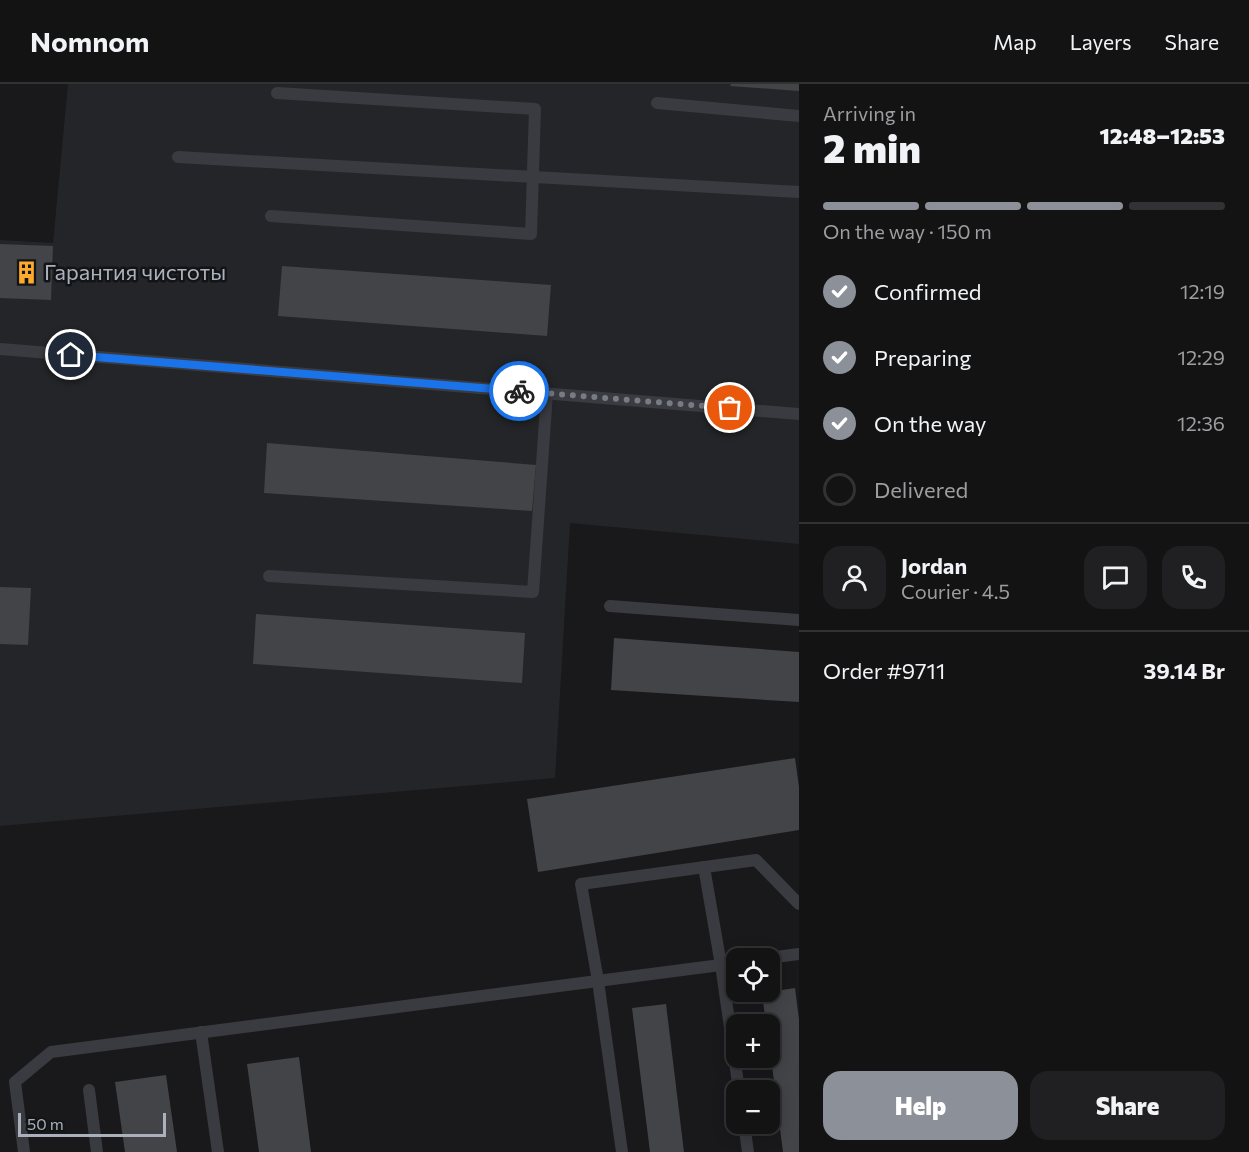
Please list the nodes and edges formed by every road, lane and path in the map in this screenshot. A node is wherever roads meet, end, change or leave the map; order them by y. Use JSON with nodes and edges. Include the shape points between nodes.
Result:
{"nodes":[{"id":1,"x":277,"y":93,"type":"dead end"},
{"id":2,"x":657,"y":103,"type":"dead end"},
{"id":3,"x":799,"y":116,"type":"edge"},
{"id":4,"x":178,"y":157,"type":"dead end"},
{"id":5,"x":534,"y":177,"type":"junction"},
{"id":6,"x":799,"y":192,"type":"edge"},
{"id":7,"x":271,"y":216,"type":"dead end"},
{"id":8,"x":0,"y":349,"type":"edge"},
{"id":9,"x":547,"y":393,"type":"junction"},
{"id":10,"x":799,"y":414,"type":"edge"},
{"id":11,"x":269,"y":576,"type":"dead end"},
{"id":12,"x":610,"y":606,"type":"dead end"},
{"id":13,"x":799,"y":620,"type":"edge"},
{"id":14,"x":704,"y":867,"type":"junction"},
{"id":15,"x":799,"y":904,"type":"edge"},
{"id":16,"x":799,"y":954,"type":"edge"},
{"id":17,"x":780,"y":956,"type":"edge"},
{"id":18,"x":726,"y":964,"type":"edge"},
{"id":19,"x":721,"y":965,"type":"junction"},
{"id":20,"x":598,"y":981,"type":"junction"},
{"id":21,"x":201,"y":1032,"type":"junction"},
{"id":22,"x":738,"y":1080,"type":"edge"},
{"id":23,"x":89,"y":1090,"type":"dead end"},
{"id":24,"x":745,"y":1134,"type":"edge"},
{"id":25,"x":24,"y":1152,"type":"edge"},
{"id":26,"x":98,"y":1152,"type":"edge"},
{"id":27,"x":218,"y":1152,"type":"edge"},
{"id":28,"x":622,"y":1152,"type":"edge"},
{"id":29,"x":748,"y":1152,"type":"edge"}],
"edges":[{"from":1,"to":5,"type":"lane","via":[[536,109]]},
{"from":2,"to":3,"type":"lane"},
{"from":4,"to":5,"type":"lane"},
{"from":5,"to":6,"type":"lane"},
{"from":5,"to":7,"type":"lane","via":[[531,234]]},
{"from":8,"to":9,"type":"lane"},
{"from":9,"to":10,"type":"lane"},
{"from":9,"to":11,"type":"lane","via":[[533,592]]},
{"from":12,"to":13,"type":"lane"},
{"from":14,"to":15,"type":"lane","via":[[756,860]]},
{"from":14,"to":19,"type":"lane"},
{"from":14,"to":20,"type":"lane","via":[[582,884]]},
{"from":16,"to":17,"type":"lane"},
{"from":18,"to":19,"type":"lane"},
{"from":19,"to":20,"type":"lane"},
{"from":19,"to":22,"type":"lane"},
{"from":20,"to":21,"type":"lane"},
{"from":20,"to":28,"type":"lane"},
{"from":21,"to":25,"type":"lane","via":[[51,1052],[15,1082]]},
{"from":21,"to":27,"type":"lane"},
{"from":23,"to":26,"type":"lane"},
{"from":24,"to":29,"type":"lane"}]}
